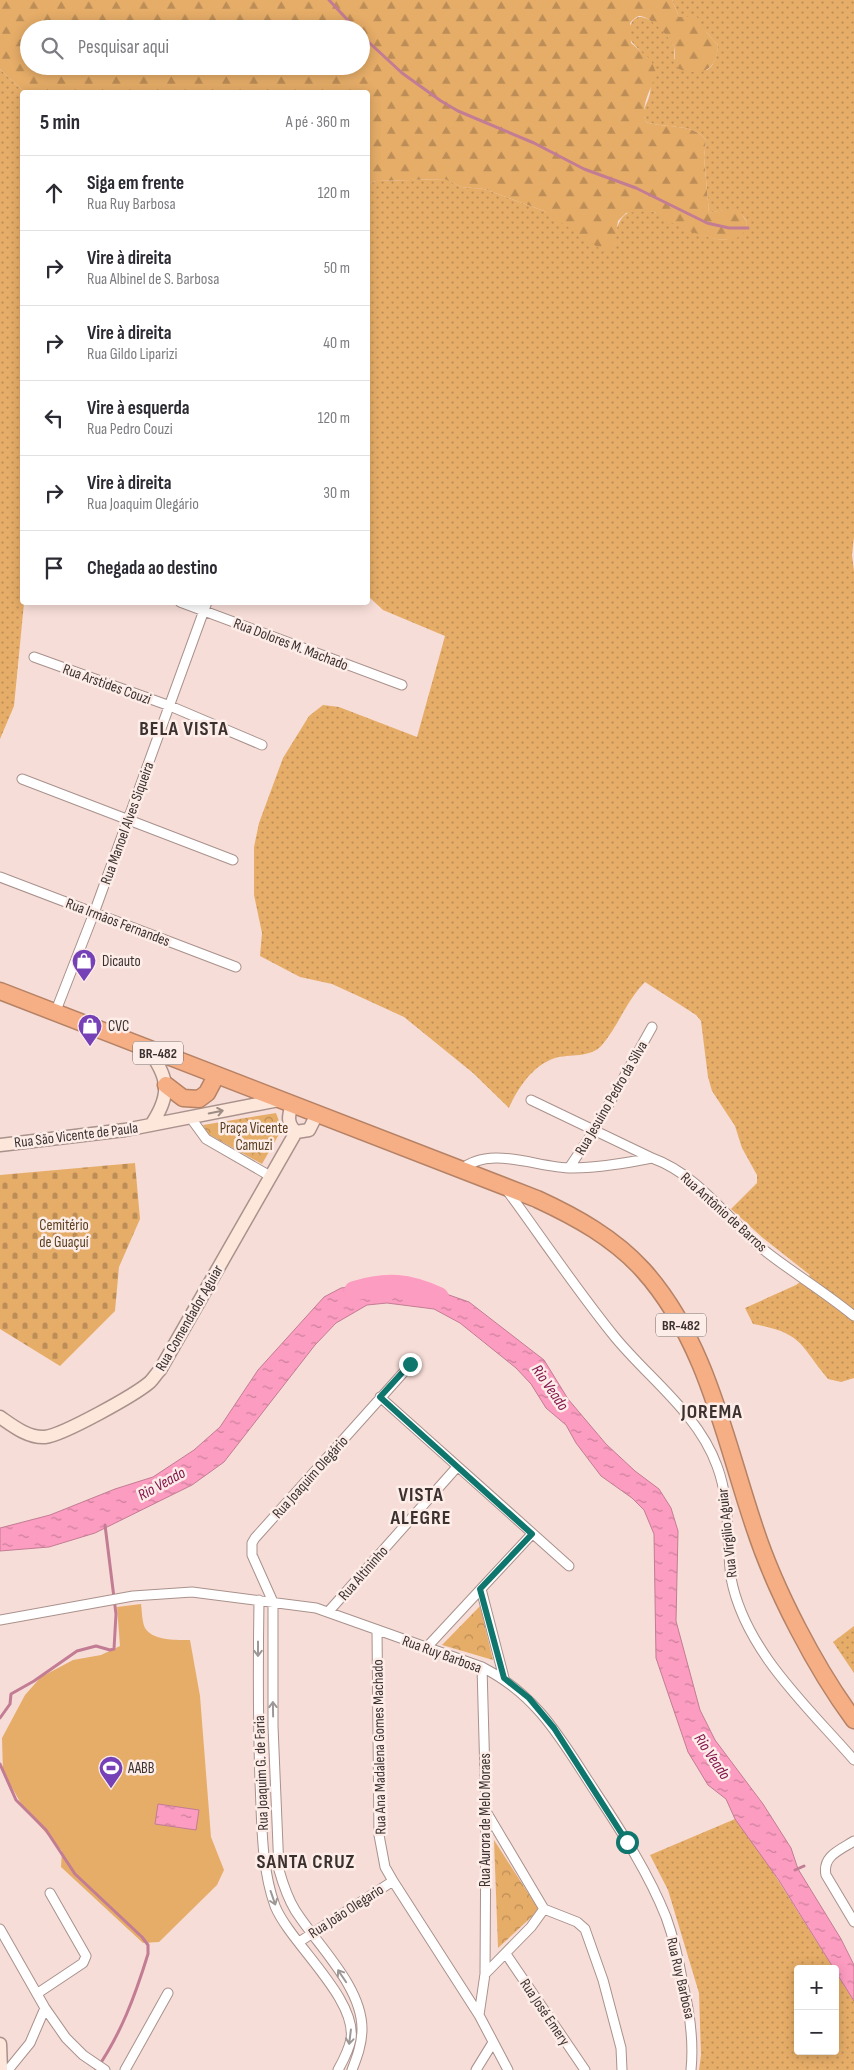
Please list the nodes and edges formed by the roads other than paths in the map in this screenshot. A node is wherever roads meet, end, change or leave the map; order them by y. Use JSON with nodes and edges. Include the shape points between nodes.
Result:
{"nodes":[{"id":1,"x":205,"y":607,"type":"edge"},
{"id":2,"x":34,"y":657,"type":"dead end"},
{"id":3,"x":402,"y":685,"type":"dead end"},
{"id":4,"x":170,"y":706,"type":"junction"},
{"id":5,"x":262,"y":745,"type":"dead end"},
{"id":6,"x":22,"y":779,"type":"dead end"},
{"id":7,"x":129,"y":818,"type":"junction"},
{"id":8,"x":233,"y":860,"type":"dead end"},
{"id":9,"x":0,"y":877,"type":"edge"},
{"id":10,"x":94,"y":913,"type":"junction"},
{"id":11,"x":236,"y":966,"type":"dead end"},
{"id":12,"x":0,"y":991,"type":"edge"},
{"id":13,"x":55,"y":1013,"type":"junction"},
{"id":14,"x":652,"y":1027,"type":"dead end"},
{"id":15,"x":147,"y":1048,"type":"junction"},
{"id":16,"x":216,"y":1076,"type":"junction"},
{"id":17,"x":166,"y":1085,"type":"junction"},
{"id":18,"x":531,"y":1100,"type":"dead end"},
{"id":19,"x":286,"y":1103,"type":"junction"},
{"id":20,"x":317,"y":1114,"type":"junction"},
{"id":21,"x":190,"y":1117,"type":"junction"},
{"id":22,"x":151,"y":1125,"type":"junction"},
{"id":23,"x":595,"y":1129,"type":"junction"},
{"id":24,"x":296,"y":1132,"type":"junction"},
{"id":25,"x":0,"y":1145,"type":"edge"},
{"id":26,"x":652,"y":1158,"type":"junction"},
{"id":27,"x":569,"y":1168,"type":"junction"},
{"id":28,"x":460,"y":1170,"type":"junction"},
{"id":29,"x":270,"y":1176,"type":"junction"},
{"id":30,"x":506,"y":1189,"type":"junction"},
{"id":31,"x":854,"y":1316,"type":"edge"},
{"id":32,"x":410,"y":1364,"type":"dead end"},
{"id":33,"x":380,"y":1397,"type":"junction"},
{"id":34,"x":0,"y":1417,"type":"edge"},
{"id":35,"x":457,"y":1466,"type":"junction"},
{"id":36,"x":532,"y":1534,"type":"junction"},
{"id":37,"x":569,"y":1566,"type":"dead end"},
{"id":38,"x":480,"y":1589,"type":"junction"},
{"id":39,"x":259,"y":1600,"type":"junction"},
{"id":40,"x":273,"y":1602,"type":"junction"},
{"id":41,"x":329,"y":1611,"type":"junction"},
{"id":42,"x":0,"y":1620,"type":"edge"},
{"id":43,"x":377,"y":1630,"type":"junction"},
{"id":44,"x":426,"y":1647,"type":"junction"},
{"id":45,"x":482,"y":1667,"type":"junction"},
{"id":46,"x":504,"y":1678,"type":"junction"},
{"id":47,"x":854,"y":1720,"type":"edge"},
{"id":48,"x":854,"y":1760,"type":"edge"},
{"id":49,"x":486,"y":1812,"type":"junction"},
{"id":50,"x":854,"y":1841,"type":"edge"},
{"id":51,"x":393,"y":1881,"type":"junction"},
{"id":52,"x":50,"y":1893,"type":"dead end"},
{"id":53,"x":544,"y":1909,"type":"junction"},
{"id":54,"x":854,"y":1922,"type":"edge"},
{"id":55,"x":0,"y":1929,"type":"edge"},
{"id":56,"x":312,"y":1933,"type":"junction"},
{"id":57,"x":299,"y":1942,"type":"junction"},
{"id":58,"x":506,"y":1954,"type":"junction"},
{"id":59,"x":485,"y":1974,"type":"junction"},
{"id":60,"x":38,"y":1993,"type":"junction"},
{"id":61,"x":168,"y":1993,"type":"dead end"},
{"id":62,"x":45,"y":2008,"type":"junction"},
{"id":63,"x":478,"y":2014,"type":"junction"},
{"id":64,"x":0,"y":2044,"type":"edge"},
{"id":65,"x":492,"y":2044,"type":"junction"},
{"id":66,"x":1,"y":2070,"type":"edge"},
{"id":67,"x":8,"y":2070,"type":"edge"},
{"id":68,"x":105,"y":2070,"type":"edge"},
{"id":69,"x":125,"y":2070,"type":"edge"},
{"id":70,"x":338,"y":2070,"type":"edge"},
{"id":71,"x":352,"y":2070,"type":"edge"},
{"id":72,"x":476,"y":2070,"type":"edge"},
{"id":73,"x":508,"y":2070,"type":"edge"},
{"id":74,"x":585,"y":2070,"type":"edge"},
{"id":75,"x":622,"y":2070,"type":"edge"},
{"id":76,"x":691,"y":2070,"type":"edge"}],
"edges":[{"from":1,"to":3,"type":"street","name":"Rua Dolores M. Machado"},
{"from":1,"to":4,"type":"street","name":"Rua Manoel Alves Siqueira"},
{"from":2,"to":4,"type":"street","name":"Rua Arstides Couzi"},
{"from":4,"to":5,"type":"street","name":"Rua Arstides Couzi"},
{"from":4,"to":7,"type":"street","name":"Rua Manoel Alves Siqueira"},
{"from":6,"to":7,"type":"street"},
{"from":7,"to":8,"type":"street"},
{"from":7,"to":10,"type":"street","name":"Rua Manoel Alves Siqueira"},
{"from":9,"to":10,"type":"street","name":"Rua Irmãos Fernandes"},
{"from":10,"to":11,"type":"street","name":"Rua Irmãos Fernandes"},
{"from":10,"to":13,"type":"street","name":"Rua Manoel Alves Siqueira"},
{"from":12,"to":13,"type":"highway","number":"BR-482"},
{"from":13,"to":15,"type":"highway","number":"BR-482"},
{"from":14,"to":23,"type":"street","name":"Rua Jesuino Pedro da Silva"},
{"from":15,"to":16,"type":"highway","number":"BR-482"},
{"from":15,"to":17,"type":"street","via":[[161,1068]]},
{"from":16,"to":17,"type":"highway","via":[[207,1093],[198,1100],[183,1098]]},
{"from":16,"to":19,"type":"highway","number":"BR-482"},
{"from":17,"to":22,"type":"street","via":[[161,1109]]},
{"from":18,"to":23,"type":"street","name":"Rua Antônio de Barros"},
{"from":19,"to":20,"type":"highway","number":"BR-482"},
{"from":21,"to":19,"type":"street","name":"Rua São Vicente de Paula","one_way":true},
{"from":19,"to":24,"type":"street","via":[[291,1127]]},
{"from":20,"to":24,"type":"street","via":[[309,1130]]},
{"from":20,"to":28,"type":"highway","number":"BR-482"},
{"from":21,"to":22,"type":"street","name":"Rua São Vicente de Paula"},
{"from":21,"to":29,"type":"street","via":[[206,1139]]},
{"from":22,"to":25,"type":"street","name":"Rua São Vicente de Paula"},
{"from":23,"to":26,"type":"street","name":"Rua Antônio de Barros"},
{"from":23,"to":27,"type":"street","name":"Rua Jesuino Pedro da Silva"},
{"from":24,"to":29,"type":"street","name":"Rua Comendador Aguiar"},
{"from":26,"to":27,"type":"street"},
{"from":26,"to":31,"type":"street","name":"Rua Antônio de Barros","via":[[689,1178],[764,1249]]},
{"from":27,"to":28,"type":"street","via":[[492,1157],[474,1161]]},
{"from":28,"to":30,"type":"highway","number":"BR-482"},
{"from":29,"to":34,"type":"street","name":"Rua Comendador Aguiar","via":[[160,1370],[150,1382],[60,1433],[45,1437],[20,1431]]},
{"from":30,"to":47,"type":"highway","number":"BR-482","via":[[537,1199],[591,1227],[642,1270],[661,1293],[691,1344],[711,1393],[765,1555],[826,1679]]},
{"from":30,"to":48,"type":"street","name":"Rua Virgilio Aguiar","via":[[614,1336],[671,1396],[705,1439],[724,1488],[732,1584],[748,1626],[794,1693]]},
{"from":32,"to":33,"type":"street","name":"Rua Joaquim Olegário"},
{"from":33,"to":35,"type":"street"},
{"from":33,"to":40,"type":"street","name":"Rua Joaquim Olegário","via":[[252,1543],[252,1555]]},
{"from":35,"to":36,"type":"street"},
{"from":35,"to":41,"type":"street","name":"Rua Altininho"},
{"from":36,"to":37,"type":"street"},
{"from":36,"to":38,"type":"street"},
{"from":38,"to":44,"type":"street"},
{"from":38,"to":46,"type":"street"},
{"from":39,"to":40,"type":"street","name":"Rua Ruy Barbosa"},
{"from":39,"to":42,"type":"street","name":"Rua Ruy Barbosa","via":[[166,1592]]},
{"from":39,"to":57,"type":"street","name":"Rua Joaquim G. de Faria","one_way":true,"via":[[259,1750],[266,1874],[276,1908]]},
{"from":40,"to":41,"type":"street","name":"Rua Ruy Barbosa"},
{"from":56,"to":40,"type":"street","name":"Rua Joaquim G. de Faria","one_way":true,"via":[[288,1898],[279,1870],[273,1726]]},
{"from":41,"to":43,"type":"street","name":"Rua Ruy Barbosa"},
{"from":43,"to":44,"type":"street","name":"Rua Ruy Barbosa"},
{"from":43,"to":51,"type":"street","name":"Rua Ana Madalena Gomes Machado","via":[[378,1835],[385,1868]]},
{"from":44,"to":45,"type":"street","name":"Rua Ruy Barbosa"},
{"from":45,"to":46,"type":"street","name":"Rua Ruy Barbosa"},
{"from":45,"to":49,"type":"street","name":"Rua Aurora de Melo Moraes"},
{"from":46,"to":76,"type":"street","name":"Rua Ruy Barbosa","via":[[529,1698],[554,1728],[604,1804],[653,1888],[673,1942],[691,2018]]},
{"from":49,"to":53,"type":"street"},
{"from":49,"to":59,"type":"street","name":"Rua Aurora de Melo Moraes"},
{"from":50,"to":54,"type":"street","via":[[827,1860],[824,1867]]},
{"from":51,"to":56,"type":"street","name":"Rua João Olegario"},
{"from":51,"to":63,"type":"street","name":"Rua Ana Madalena Gomes Machado"},
{"from":52,"to":60,"type":"street","via":[[86,1956],[83,1963]]},
{"from":53,"to":58,"type":"street"},
{"from":53,"to":75,"type":"street","via":[[577,1922],[585,1929],[621,2048]]},
{"from":55,"to":60,"type":"street"},
{"from":56,"to":57,"type":"street","name":"Rua João Olegario"},
{"from":71,"to":56,"type":"street","name":"Rua Joaquim G. de Faria","one_way":true,"via":[[360,2049],[361,2015],[349,1987]]},
{"from":57,"to":70,"type":"street","name":"Rua Joaquim G. de Faria","one_way":true,"via":[[331,1986],[350,2022],[351,2038]]},
{"from":58,"to":59,"type":"street"},
{"from":58,"to":74,"type":"street","name":"Rua José Emery"},
{"from":59,"to":63,"type":"street","name":"Rua Aurora de Melo Moraes"},
{"from":60,"to":62,"type":"street"},
{"from":61,"to":69,"type":"street"},
{"from":62,"to":67,"type":"street","via":[[30,2043]]},
{"from":62,"to":68,"type":"street","via":[[66,2038]]},
{"from":63,"to":65,"type":"street","name":"Rua Ana Madalena Gomes Machado"},
{"from":64,"to":66,"type":"street"},
{"from":65,"to":72,"type":"street"},
{"from":65,"to":73,"type":"street","name":"Rua Ana Madalena Gomes Machado"}]}
